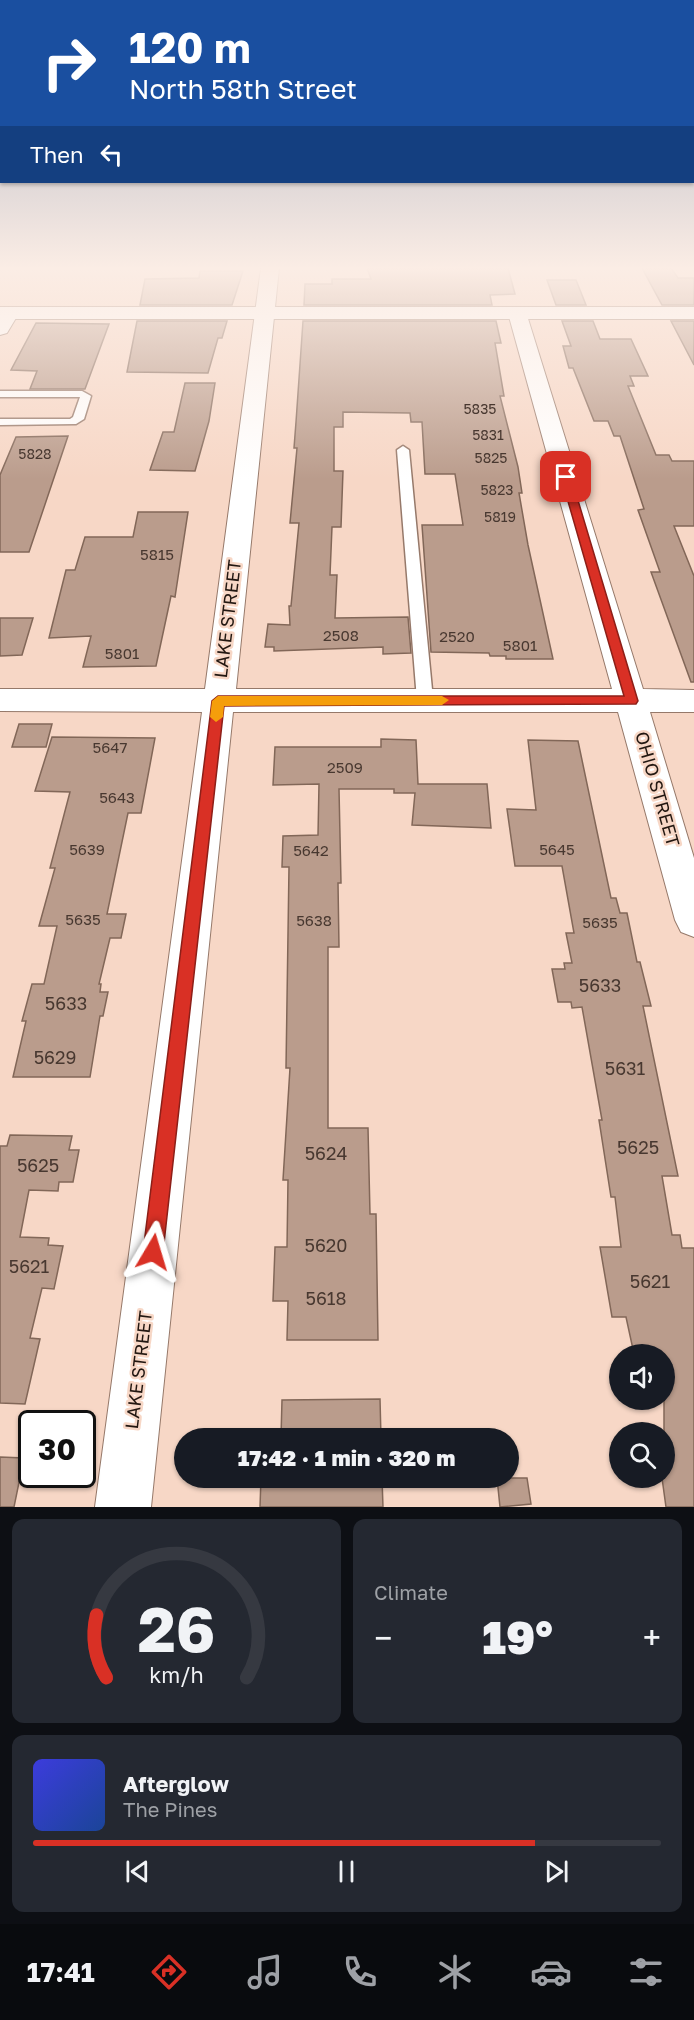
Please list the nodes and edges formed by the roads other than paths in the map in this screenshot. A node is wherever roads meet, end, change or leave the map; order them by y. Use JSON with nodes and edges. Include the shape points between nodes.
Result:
{"nodes":[{"id":1,"x":261,"y":338,"type":"edge"},
{"id":2,"x":525,"y":338,"type":"edge"},
{"id":3,"x":0,"y":394,"type":"edge"},
{"id":4,"x":0,"y":422,"type":"edge"},
{"id":5,"x":403,"y":450,"type":"dead end"},
{"id":6,"x":0,"y":700,"type":"edge"},
{"id":7,"x":425,"y":700,"type":"junction"},
{"id":8,"x":218,"y":701,"type":"junction"},
{"id":9,"x":632,"y":701,"type":"junction"},
{"id":10,"x":694,"y":701,"type":"edge"},
{"id":11,"x":694,"y":920,"type":"edge"},
{"id":12,"x":123,"y":1507,"type":"edge"}],
"edges":[{"from":1,"to":8,"type":"street","name":"LAKE STREET"},
{"from":2,"to":9,"type":"street","name":"OHIO STREET"},
{"from":3,"to":4,"type":"lane","via":[[86,396],[78,419],[72,422]]},
{"from":5,"to":7,"type":"lane"},
{"from":6,"to":8,"type":"street"},
{"from":7,"to":8,"type":"street"},
{"from":7,"to":9,"type":"street"},
{"from":8,"to":12,"type":"street","name":"LAKE STREET"},
{"from":9,"to":10,"type":"street"},
{"from":9,"to":11,"type":"street","name":"OHIO STREET"}]}
